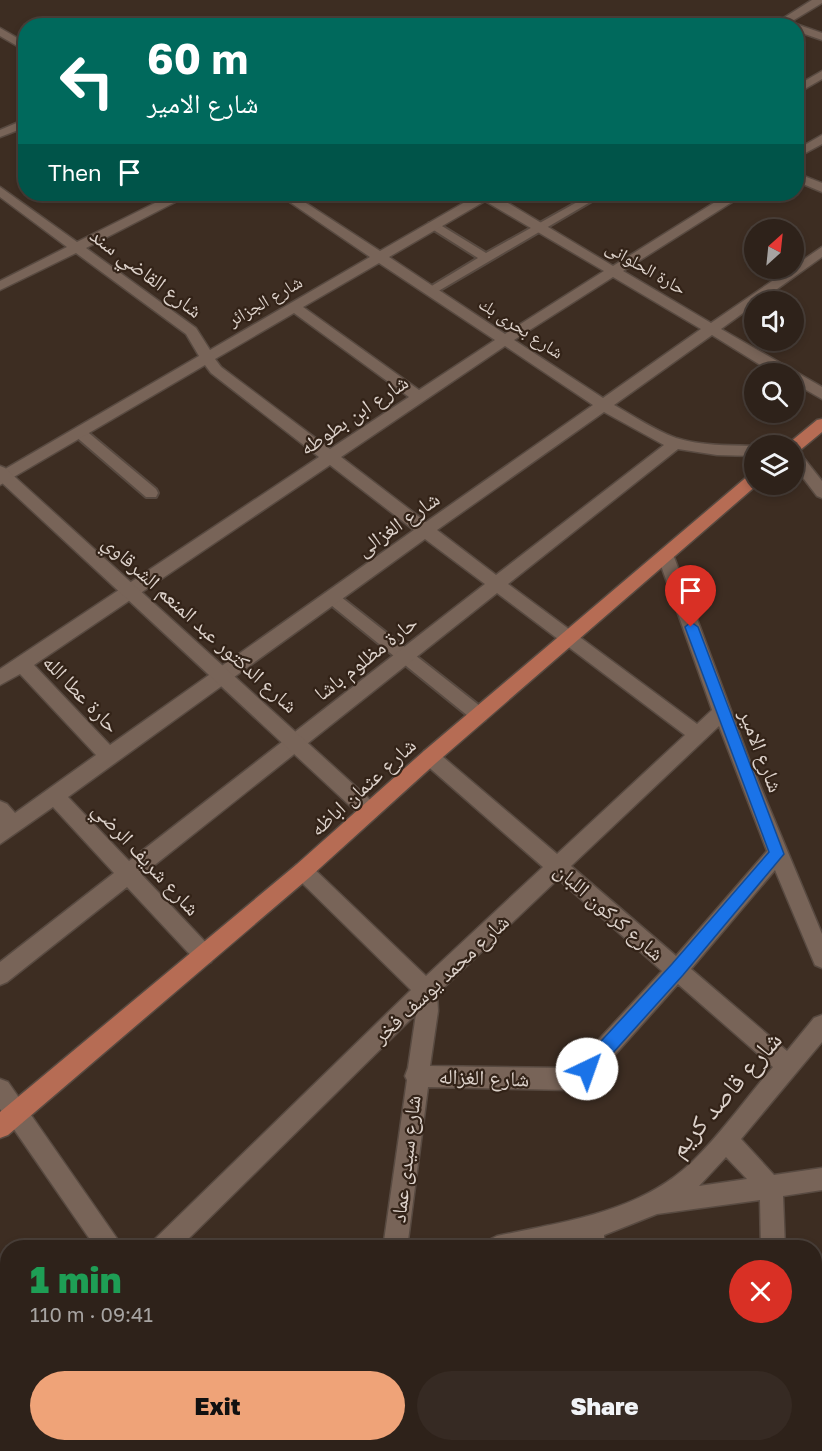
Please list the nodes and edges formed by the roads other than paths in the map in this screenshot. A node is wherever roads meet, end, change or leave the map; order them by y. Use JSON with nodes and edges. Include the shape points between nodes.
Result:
{"nodes":[{"id":1,"x":819,"y":0,"type":"edge"},
{"id":2,"x":796,"y":18,"type":"edge"},
{"id":3,"x":0,"y":31,"type":"edge"},
{"id":4,"x":804,"y":31,"type":"edge"},
{"id":5,"x":822,"y":38,"type":"edge"},
{"id":6,"x":18,"y":43,"type":"edge"},
{"id":7,"x":822,"y":75,"type":"edge"},
{"id":8,"x":804,"y":86,"type":"edge"},
{"id":9,"x":18,"y":126,"type":"edge"},
{"id":10,"x":0,"y":134,"type":"edge"},
{"id":11,"x":822,"y":139,"type":"edge"},
{"id":12,"x":804,"y":150,"type":"edge"},
{"id":13,"x":804,"y":180,"type":"edge"},
{"id":14,"x":822,"y":188,"type":"edge"},
{"id":15,"x":0,"y":191,"type":"edge"},
{"id":16,"x":167,"y":201,"type":"edge"},
{"id":17,"x":295,"y":201,"type":"edge"},
{"id":18,"x":474,"y":201,"type":"edge"},
{"id":19,"x":497,"y":201,"type":"edge"},
{"id":20,"x":584,"y":201,"type":"edge"},
{"id":21,"x":725,"y":201,"type":"edge"},
{"id":22,"x":433,"y":225,"type":"junction"},
{"id":23,"x":539,"y":227,"type":"junction"},
{"id":24,"x":76,"y":247,"type":"junction"},
{"id":25,"x":822,"y":251,"type":"edge"},
{"id":26,"x":379,"y":257,"type":"junction"},
{"id":27,"x":486,"y":258,"type":"junction"},
{"id":28,"x":612,"y":271,"type":"junction"},
{"id":29,"x":0,"y":286,"type":"edge"},
{"id":30,"x":431,"y":290,"type":"junction"},
{"id":31,"x":294,"y":307,"type":"junction"},
{"id":32,"x":711,"y":329,"type":"junction"},
{"id":33,"x":506,"y":339,"type":"junction"},
{"id":34,"x":207,"y":357,"type":"junction"},
{"id":35,"x":768,"y":363,"type":"edge"},
{"id":36,"x":804,"y":383,"type":"edge"},
{"id":37,"x":822,"y":394,"type":"edge"},
{"id":38,"x":419,"y":397,"type":"junction"},
{"id":39,"x":603,"y":405,"type":"junction"},
{"id":40,"x":822,"y":424,"type":"edge"},
{"id":41,"x":79,"y":432,"type":"junction"},
{"id":42,"x":804,"y":439,"type":"edge"},
{"id":43,"x":676,"y":443,"type":"junction"},
{"id":44,"x":822,"y":444,"type":"edge"},
{"id":45,"x":804,"y":447,"type":"edge"},
{"id":46,"x":744,"y":450,"type":"edge"},
{"id":47,"x":331,"y":457,"type":"junction"},
{"id":48,"x":804,"y":469,"type":"edge"},
{"id":49,"x":1,"y":476,"type":"edge"},
{"id":50,"x":744,"y":488,"type":"edge"},
{"id":51,"x":822,"y":492,"type":"edge"},
{"id":52,"x":152,"y":493,"type":"dead end"},
{"id":53,"x":426,"y":530,"type":"junction"},
{"id":54,"x":666,"y":557,"type":"junction"},
{"id":55,"x":496,"y":584,"type":"junction"},
{"id":56,"x":130,"y":591,"type":"junction"},
{"id":57,"x":331,"y":597,"type":"junction"},
{"id":58,"x":571,"y":638,"type":"junction"},
{"id":59,"x":405,"y":656,"type":"junction"},
{"id":60,"x":21,"y":663,"type":"junction"},
{"id":61,"x":221,"y":674,"type":"junction"},
{"id":62,"x":0,"y":678,"type":"edge"},
{"id":63,"x":722,"y":712,"type":"junction"},
{"id":64,"x":479,"y":715,"type":"junction"},
{"id":65,"x":698,"y":735,"type":"junction"},
{"id":66,"x":296,"y":742,"type":"junction"},
{"id":67,"x":109,"y":756,"type":"junction"},
{"id":68,"x":430,"y":757,"type":"junction"},
{"id":69,"x":54,"y":795,"type":"junction"},
{"id":70,"x":0,"y":810,"type":"edge"},
{"id":71,"x":369,"y":811,"type":"junction"},
{"id":72,"x":7,"y":830,"type":"edge"},
{"id":73,"x":777,"y":854,"type":"junction"},
{"id":74,"x":558,"y":868,"type":"junction"},
{"id":75,"x":303,"y":871,"type":"junction"},
{"id":76,"x":127,"y":875,"type":"junction"},
{"id":77,"x":204,"y":955,"type":"junction"},
{"id":78,"x":822,"y":958,"type":"edge"},
{"id":79,"x":677,"y":970,"type":"junction"},
{"id":80,"x":0,"y":975,"type":"edge"},
{"id":81,"x":426,"y":990,"type":"junction"},
{"id":82,"x":822,"y":1026,"type":"edge"},
{"id":83,"x":788,"y":1066,"type":"junction"},
{"id":84,"x":416,"y":1076,"type":"junction"},
{"id":85,"x":0,"y":1089,"type":"edge"},
{"id":86,"x":18,"y":1113,"type":"junction"},
{"id":87,"x":0,"y":1127,"type":"edge"},
{"id":88,"x":726,"y":1140,"type":"junction"},
{"id":89,"x":822,"y":1179,"type":"edge"},
{"id":90,"x":771,"y":1188,"type":"junction"},
{"id":91,"x":651,"y":1204,"type":"junction"},
{"id":92,"x":593,"y":1237,"type":"edge"},
{"id":93,"x":105,"y":1240,"type":"edge"},
{"id":94,"x":170,"y":1240,"type":"edge"},
{"id":95,"x":396,"y":1240,"type":"edge"},
{"id":96,"x":567,"y":1240,"type":"edge"},
{"id":97,"x":772,"y":1240,"type":"edge"}],
"edges":[{"from":1,"to":2,"type":"street"},
{"from":3,"to":6,"type":"street"},
{"from":4,"to":5,"type":"street"},
{"from":7,"to":8,"type":"street"},
{"from":9,"to":10,"type":"street"},
{"from":11,"to":12,"type":"street"},
{"from":13,"to":14,"type":"street"},
{"from":15,"to":24,"type":"street","name":"شارع القاضي سند"},
{"from":16,"to":24,"type":"street"},
{"from":17,"to":26,"type":"street","name":"شارع بحرى بك"},
{"from":18,"to":22,"type":"street","name":"شارع الجزائر"},
{"from":19,"to":23,"type":"street","name":"حارة الحلوانى"},
{"from":20,"to":23,"type":"lane"},
{"from":21,"to":28,"type":"street","name":"شارع ابن بطوطه"},
{"from":22,"to":26,"type":"street","name":"شارع الجزائر"},
{"from":22,"to":27,"type":"lane"},
{"from":23,"to":27,"type":"lane"},
{"from":23,"to":28,"type":"street","name":"حارة الحلوانى"},
{"from":24,"to":29,"type":"street"},
{"from":24,"to":34,"type":"street","name":"شارع القاضي سند","via":[[191,331],[205,347]]},
{"from":25,"to":32,"type":"street","name":"شارع الغزالى"},
{"from":26,"to":30,"type":"street","name":"شارع بحرى بك"},
{"from":26,"to":31,"type":"street","name":"شارع الجزائر"},
{"from":27,"to":30,"type":"lane"},
{"from":28,"to":32,"type":"street","name":"حارة الحلوانى"},
{"from":28,"to":33,"type":"street","name":"شارع ابن بطوطه"},
{"from":30,"to":33,"type":"street","name":"شارع بحرى بك"},
{"from":31,"to":34,"type":"street","name":"شارع الجزائر"},
{"from":31,"to":38,"type":"street"},
{"from":32,"to":35,"type":"street","name":"حارة الحلوانى"},
{"from":32,"to":39,"type":"street","name":"شارع الغزالى"},
{"from":33,"to":38,"type":"street","name":"شارع ابن بطوطه"},
{"from":33,"to":39,"type":"street","name":"شارع بحرى بك"},
{"from":34,"to":41,"type":"street","name":"شارع الجزائر"},
{"from":34,"to":47,"type":"street","name":"شارع القاضي سند","via":[[216,370]]},
{"from":36,"to":37,"type":"street"},
{"from":38,"to":47,"type":"street","name":"شارع ابن بطوطه"},
{"from":39,"to":43,"type":"street","name":"شارع بحرى بك"},
{"from":39,"to":53,"type":"street","name":"شارع الغزالى"},
{"from":40,"to":42,"type":"main road"},
{"from":41,"to":49,"type":"street","name":"شارع الجزائر"},
{"from":41,"to":52,"type":"lane"},
{"from":43,"to":46,"type":"street","name":"شارع بحرى بك"},
{"from":43,"to":55,"type":"street","name":"حارة مظلوم باشا"},
{"from":44,"to":45,"type":"main road"},
{"from":47,"to":53,"type":"street","name":"شارع القاضي سند"},
{"from":47,"to":56,"type":"street","name":"شارع ابن بطوطه"},
{"from":48,"to":51,"type":"street"},
{"from":49,"to":56,"type":"street","name":"شارع الدكتور عبد المنعم الشرقاوي"},
{"from":50,"to":54,"type":"main road","name":"شارع عثمان اباظه"},
{"from":53,"to":55,"type":"street","name":"شارع القاضي سند"},
{"from":53,"to":57,"type":"street","name":"شارع الغزالى"},
{"from":54,"to":58,"type":"main road","name":"شارع عثمان اباظه"},
{"from":54,"to":63,"type":"street","name":"شارع الامير"},
{"from":55,"to":58,"type":"street","name":"شارع القاضي سند"},
{"from":55,"to":59,"type":"street","name":"حارة مظلوم باشا"},
{"from":56,"to":60,"type":"street","name":"شارع ابن بطوطه"},
{"from":56,"to":61,"type":"street","name":"شارع الدكتور عبد المنعم الشرقاوي"},
{"from":57,"to":59,"type":"lane"},
{"from":57,"to":61,"type":"street","name":"شارع الغزالى"},
{"from":58,"to":64,"type":"main road","name":"شارع عثمان اباظه"},
{"from":58,"to":65,"type":"street","name":"شارع القاضي سند"},
{"from":59,"to":64,"type":"lane"},
{"from":59,"to":66,"type":"street","name":"حارة مظلوم باشا"},
{"from":60,"to":62,"type":"street","name":"شارع ابن بطوطه"},
{"from":60,"to":67,"type":"street","name":"حارة عطا الله"},
{"from":61,"to":66,"type":"street","name":"شارع الدكتور عبد المنعم الشرقاوي"},
{"from":61,"to":67,"type":"street","name":"شارع الغزالى"},
{"from":63,"to":65,"type":"street","name":"شارع محمد يوسف فخر"},
{"from":63,"to":73,"type":"street","name":"شارع الامير"},
{"from":64,"to":68,"type":"main road","name":"شارع عثمان اباظه"},
{"from":65,"to":74,"type":"street","name":"شارع محمد يوسف فخر"},
{"from":66,"to":71,"type":"street","name":"شارع الدكتور عبد المنعم الشرقاوي"},
{"from":66,"to":76,"type":"street","name":"حارة مظلوم باشا"},
{"from":67,"to":69,"type":"street","name":"شارع الغزالى"},
{"from":68,"to":71,"type":"main road","name":"شارع عثمان اباظه"},
{"from":68,"to":74,"type":"street","name":"شارع كركون اللبان"},
{"from":69,"to":72,"type":"street","name":"شارع الغزالى"},
{"from":69,"to":76,"type":"street","name":"شارع شريف الرضي"},
{"from":70,"to":72,"type":"street"},
{"from":71,"to":75,"type":"main road","name":"شارع عثمان اباظه"},
{"from":73,"to":78,"type":"street","name":"شارع الامير"},
{"from":73,"to":79,"type":"street","name":"شارع الغزاله"},
{"from":74,"to":79,"type":"street","name":"شارع كركون اللبان"},
{"from":74,"to":81,"type":"street","name":"شارع محمد يوسف فخر"},
{"from":75,"to":77,"type":"main road","name":"شارع عثمان اباظه"},
{"from":75,"to":81,"type":"street"},
{"from":76,"to":77,"type":"street","name":"شارع شريف الرضي"},
{"from":76,"to":80,"type":"street","name":"حارة مظلوم باشا"},
{"from":77,"to":86,"type":"main road","name":"شارع عثمان اباظه"},
{"from":79,"to":83,"type":"street","name":"شارع كركون اللبان"},
{"from":79,"to":84,"type":"street","name":"شارع الغزاله","via":[[587,1069],[570,1079]]},
{"from":81,"to":84,"type":"street","name":"شارع سيدى عماد","via":[[427,1011]]},
{"from":81,"to":94,"type":"street","name":"شارع محمد يوسف فخر"},
{"from":82,"to":83,"type":"street","name":"شارع قاصد كريم"},
{"from":83,"to":88,"type":"street","name":"شارع قاصد كريم"},
{"from":84,"to":95,"type":"street","name":"شارع سيدى عماد"},
{"from":85,"to":86,"type":"street"},
{"from":86,"to":87,"type":"main road","name":"شارع عثمان اباظه"},
{"from":86,"to":93,"type":"street"},
{"from":88,"to":90,"type":"street"},
{"from":88,"to":91,"type":"street","name":"شارع قاصد كريم","via":[[678,1189]]},
{"from":89,"to":90,"type":"street"},
{"from":90,"to":91,"type":"street"},
{"from":90,"to":97,"type":"street"},
{"from":91,"to":92,"type":"street","name":"شارع قاصد كريم"},
{"from":92,"to":96,"type":"street","name":"شارع قاصد كريم"}]}
